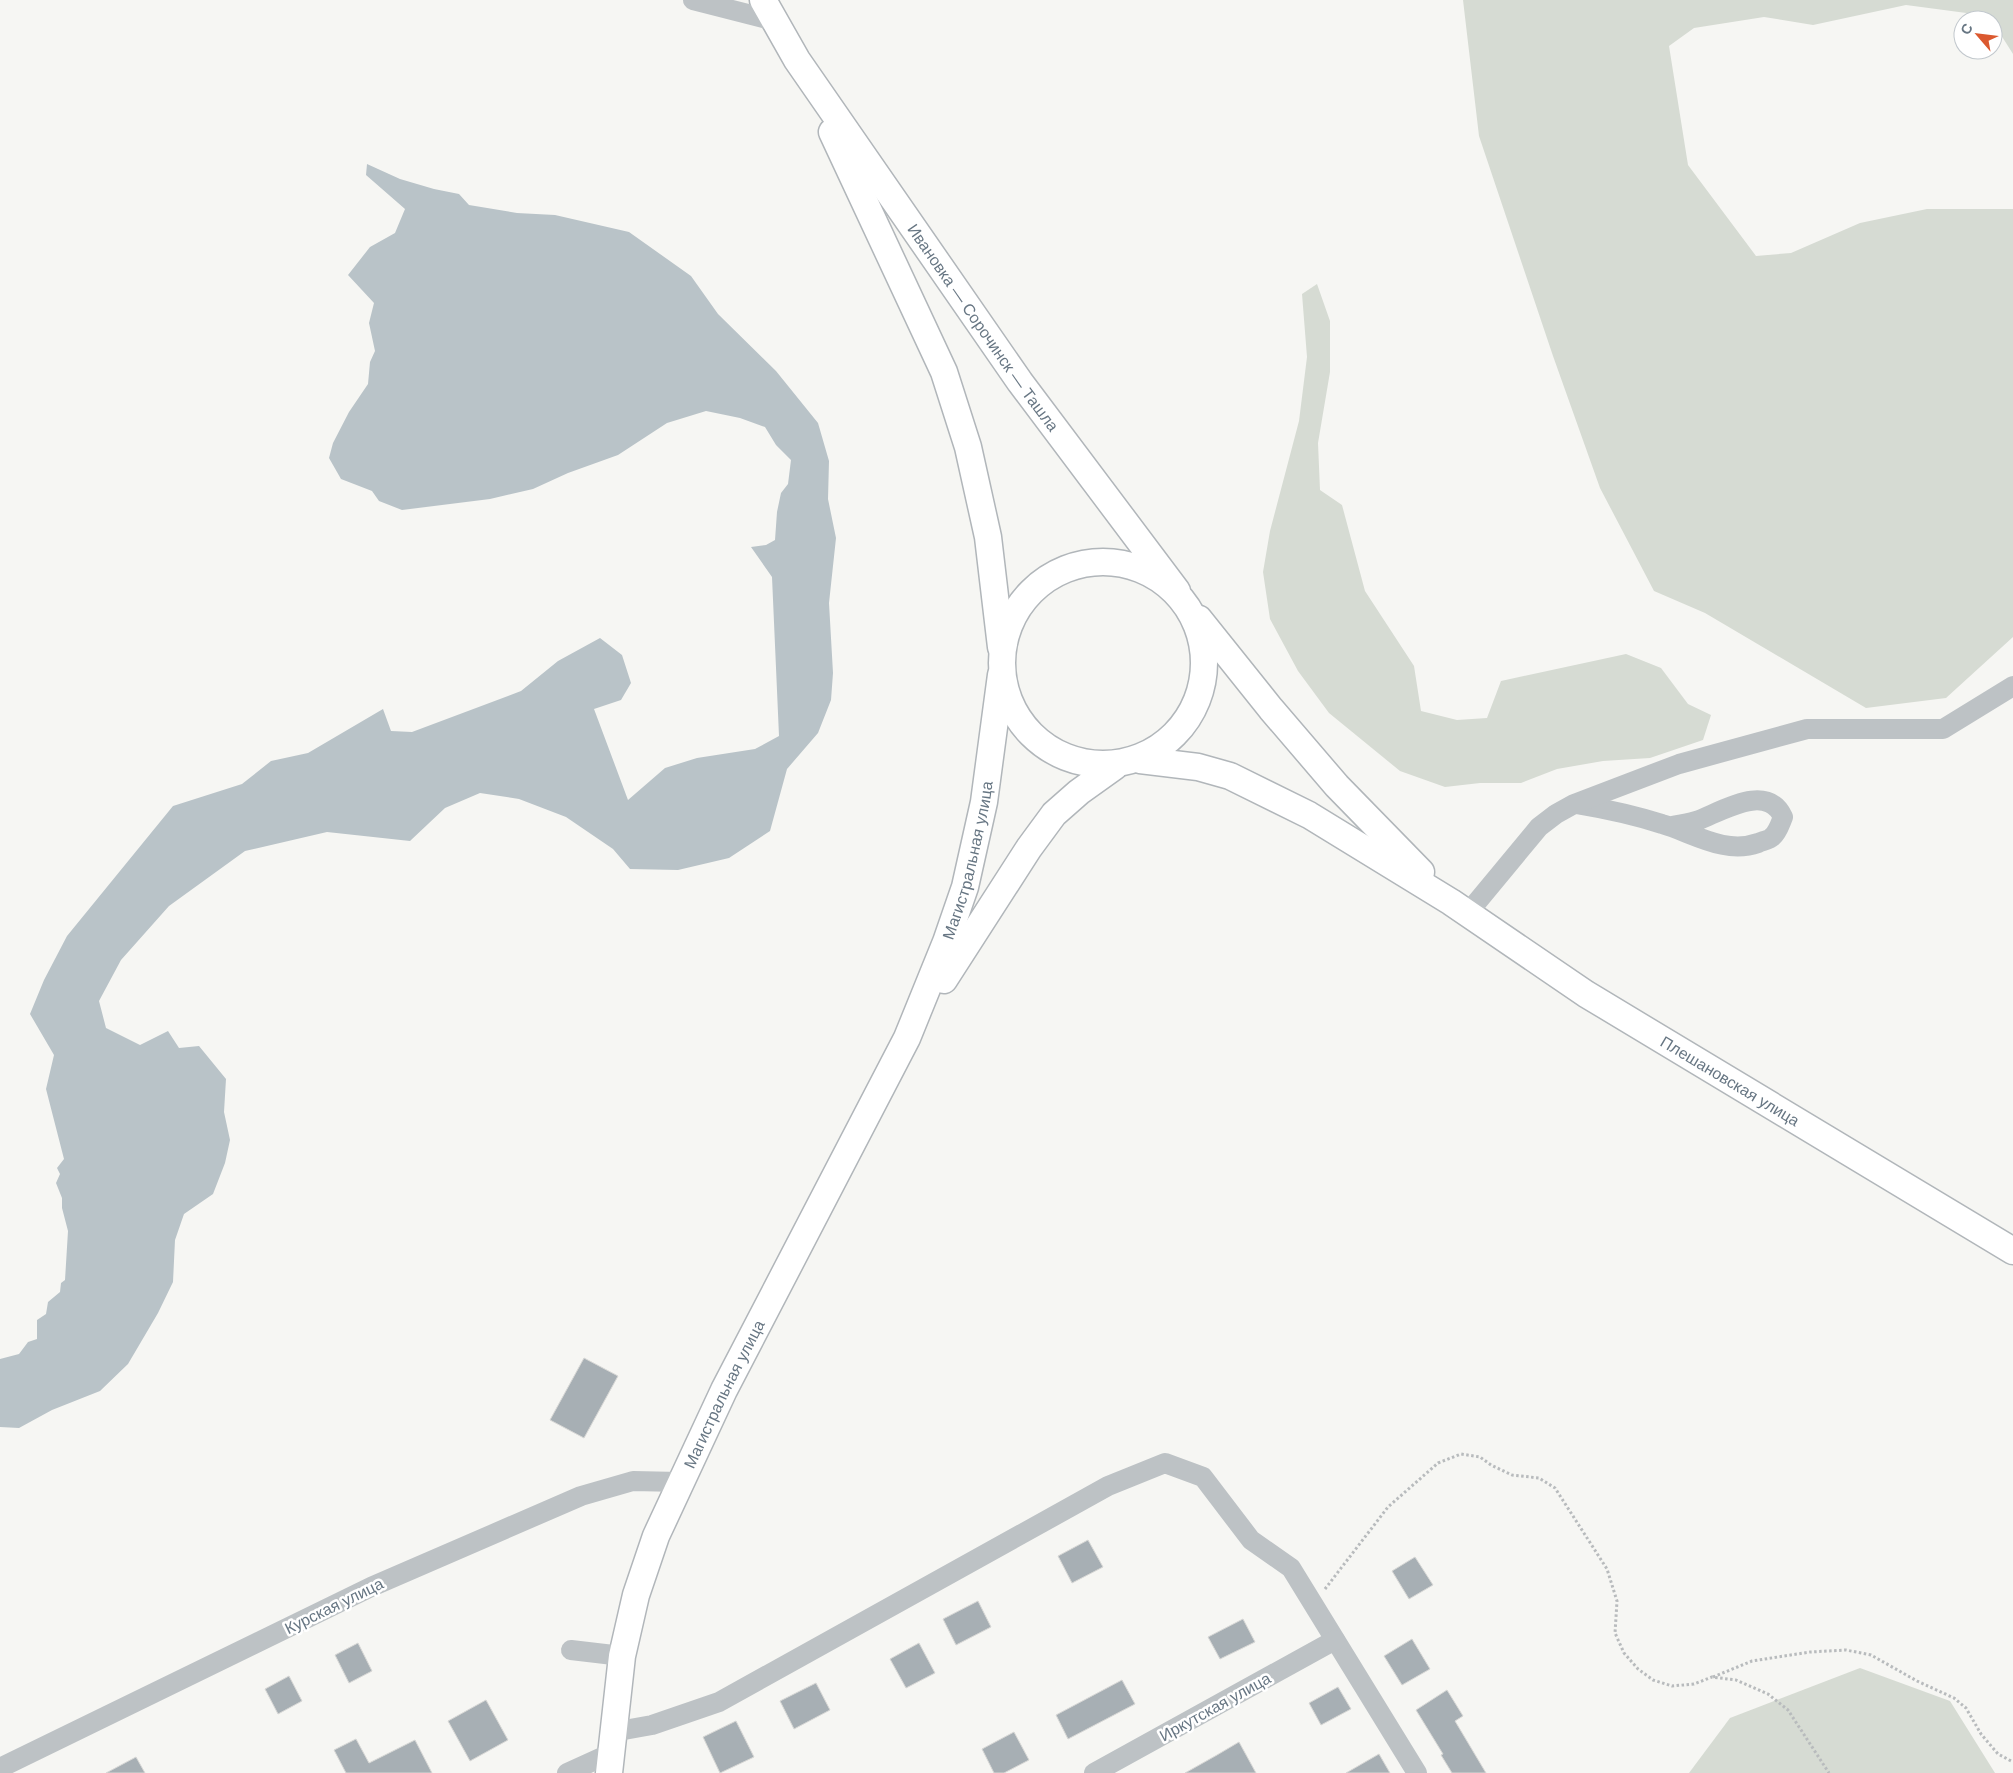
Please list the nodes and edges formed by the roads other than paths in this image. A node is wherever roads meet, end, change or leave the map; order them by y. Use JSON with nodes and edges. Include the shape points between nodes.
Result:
{"nodes":[{"id":1,"x":693,"y":0,"type":"edge"},
{"id":2,"x":769,"y":10,"type":"edge"},
{"id":3,"x":797,"y":60,"type":"junction"},
{"id":4,"x":1184,"y":600,"type":"junction"},
{"id":5,"x":1001,"y":648,"type":"junction"},
{"id":6,"x":1001,"y":675,"type":"junction"},
{"id":7,"x":2013,"y":686,"type":"edge"},
{"id":8,"x":1140,"y":760,"type":"junction"},
{"id":9,"x":1114,"y":766,"type":"junction"},
{"id":10,"x":1574,"y":804,"type":"junction"},
{"id":11,"x":1672,"y":826,"type":"dead end"},
{"id":12,"x":1459,"y":908,"type":"junction"},
{"id":13,"x":906,"y":1038,"type":"junction"},
{"id":14,"x":2013,"y":1251,"type":"edge"},
{"id":15,"x":680,"y":1482,"type":"junction"},
{"id":16,"x":1335,"y":1640,"type":"junction"},
{"id":17,"x":571,"y":1650,"type":"dead end"},
{"id":18,"x":622,"y":1656,"type":"junction"},
{"id":19,"x":611,"y":1753,"type":"edge"},
{"id":20,"x":0,"y":1768,"type":"edge"},
{"id":21,"x":567,"y":1773,"type":"edge"},
{"id":22,"x":1094,"y":1773,"type":"edge"},
{"id":23,"x":1417,"y":1773,"type":"edge"}],
"edges":[{"from":1,"to":2,"type":"street"},
{"from":2,"to":3,"type":"main road","name":"Ивановка — Сорочинск — Ташла"},
{"from":3,"to":4,"type":"main road","name":"Ивановка — Сорочинск — Ташла","via":[[1020,382]]},
{"from":3,"to":5,"type":"main road","name":"Ивановка — Сорочинск — Ташла","via":[[944,372],[968,447],[988,537]]},
{"from":4,"to":5,"type":"main road","name":"Ивановка — Сорочинск — Ташла","via":[[1150,574],[1124,564],[1098,562],[1073,566],[1048,578],[1029,595],[1013,619]]},
{"from":4,"to":8,"type":"main road","name":"Ивановка — Сорочинск — Ташла","via":[[1202,642],[1203,670],[1197,697],[1183,722],[1164,744]]},
{"from":4,"to":12,"type":"main road","via":[[1337,786]]},
{"from":5,"to":6,"type":"main road","name":"Ивановка — Сорочинск — Ташла"},
{"from":6,"to":9,"type":"main road","name":"Ивановка — Сорочинск — Ташла","via":[[1011,705],[1026,726],[1044,742],[1089,763]]},
{"from":6,"to":13,"type":"main road","name":"Магистральная улица","via":[[984,802],[965,887]]},
{"from":7,"to":10,"type":"street","via":[[1943,729],[1807,729],[1679,764]]},
{"from":8,"to":9,"type":"main road","name":"Ивановка — Сорочинск — Ташла"},
{"from":8,"to":12,"type":"main road","via":[[1198,767],[1238,779],[1309,815]]},
{"from":9,"to":13,"type":"main road","name":"Магистральная улица","via":[[1054,814]]},
{"from":10,"to":11,"type":"street"},
{"from":10,"to":12,"type":"street","via":[[1538,827]]},
{"from":12,"to":14,"type":"main road","name":"Плешановская улица","via":[[1586,994]]},
{"from":13,"to":15,"type":"main road","name":"Магистральная улица","via":[[724,1390]]},
{"from":15,"to":18,"type":"main road","name":"Магистральная улица","via":[[642,1578]]},
{"from":15,"to":20,"type":"street","name":"Курская улица","via":[[633,1482],[581,1496],[371,1587]]},
{"from":16,"to":19,"type":"street","via":[[1291,1568],[1251,1540],[1203,1477],[1165,1464],[1108,1486],[719,1702],[652,1725]]},
{"from":16,"to":22,"type":"street","name":"Иркутская улица"},
{"from":16,"to":23,"type":"street"},
{"from":17,"to":18,"type":"street"},
{"from":18,"to":19,"type":"main road","name":"Магистральная улица"},
{"from":19,"to":21,"type":"street"}]}
